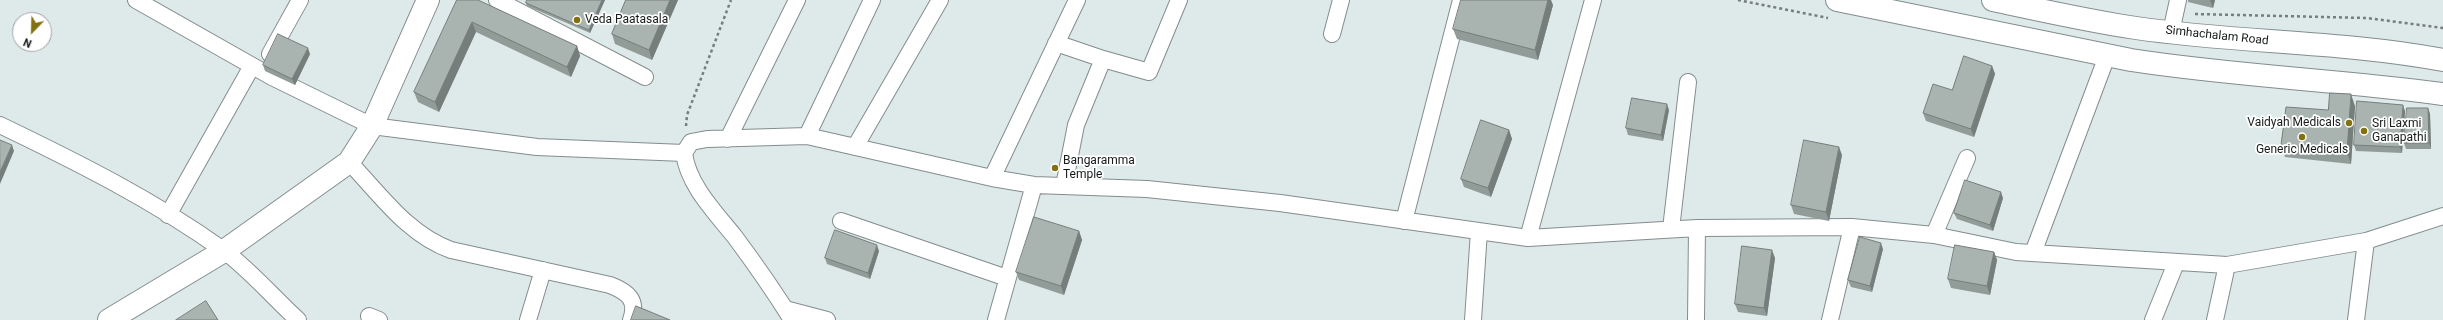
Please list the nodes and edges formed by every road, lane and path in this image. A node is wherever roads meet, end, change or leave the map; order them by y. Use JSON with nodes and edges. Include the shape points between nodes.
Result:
{"nodes":[{"id":1,"x":136,"y":0,"type":"edge"},
{"id":2,"x":300,"y":0,"type":"edge"},
{"id":3,"x":428,"y":0,"type":"edge"},
{"id":4,"x":497,"y":0,"type":"edge"},
{"id":5,"x":731,"y":0,"type":"edge"},
{"id":6,"x":797,"y":0,"type":"edge"},
{"id":7,"x":872,"y":0,"type":"edge"},
{"id":8,"x":940,"y":0,"type":"edge"},
{"id":9,"x":1077,"y":0,"type":"edge"},
{"id":10,"x":1178,"y":0,"type":"edge"},
{"id":11,"x":1341,"y":0,"type":"edge"},
{"id":12,"x":1461,"y":0,"type":"edge"},
{"id":13,"x":1592,"y":0,"type":"edge"},
{"id":14,"x":1837,"y":0,"type":"edge"},
{"id":15,"x":1996,"y":0,"type":"edge"},
{"id":16,"x":2175,"y":15,"type":"edge"},
{"id":17,"x":2443,"y":28,"type":"edge"},
{"id":18,"x":1332,"y":34,"type":"dead end"},
{"id":19,"x":1056,"y":44,"type":"junction"},
{"id":20,"x":2107,"y":56,"type":"junction"},
{"id":21,"x":1103,"y":59,"type":"junction"},
{"id":22,"x":2443,"y":60,"type":"edge"},
{"id":23,"x":256,"y":69,"type":"junction"},
{"id":24,"x":645,"y":77,"type":"dead end"},
{"id":25,"x":1688,"y":82,"type":"dead end"},
{"id":26,"x":2443,"y":94,"type":"edge"},
{"id":27,"x":0,"y":125,"type":"edge"},
{"id":28,"x":372,"y":126,"type":"junction"},
{"id":29,"x":807,"y":136,"type":"junction"},
{"id":30,"x":728,"y":139,"type":"junction"},
{"id":31,"x":855,"y":147,"type":"junction"},
{"id":32,"x":684,"y":152,"type":"junction"},
{"id":33,"x":1967,"y":158,"type":"dead end"},
{"id":34,"x":349,"y":162,"type":"junction"},
{"id":35,"x":992,"y":178,"type":"junction"},
{"id":36,"x":1034,"y":185,"type":"junction"},
{"id":37,"x":1064,"y":186,"type":"junction"},
{"id":38,"x":168,"y":215,"type":"junction"},
{"id":39,"x":2443,"y":216,"type":"edge"},
{"id":40,"x":1404,"y":220,"type":"junction"},
{"id":41,"x":841,"y":221,"type":"dead end"},
{"id":42,"x":1852,"y":227,"type":"junction"},
{"id":43,"x":1697,"y":228,"type":"junction"},
{"id":44,"x":1671,"y":229,"type":"junction"},
{"id":45,"x":1479,"y":231,"type":"junction"},
{"id":46,"x":1934,"y":235,"type":"junction"},
{"id":47,"x":1528,"y":238,"type":"junction"},
{"id":48,"x":2366,"y":241,"type":"junction"},
{"id":49,"x":224,"y":251,"type":"junction"},
{"id":50,"x":2033,"y":253,"type":"junction"},
{"id":51,"x":2176,"y":263,"type":"junction"},
{"id":52,"x":2227,"y":265,"type":"junction"},
{"id":53,"x":543,"y":270,"type":"junction"},
{"id":54,"x":1007,"y":278,"type":"junction"},
{"id":55,"x":789,"y":314,"type":"edge"},
{"id":56,"x":109,"y":320,"type":"edge"},
{"id":57,"x":298,"y":320,"type":"edge"},
{"id":58,"x":528,"y":320,"type":"edge"},
{"id":59,"x":631,"y":320,"type":"edge"},
{"id":60,"x":827,"y":320,"type":"edge"},
{"id":61,"x":996,"y":320,"type":"edge"},
{"id":62,"x":1473,"y":320,"type":"edge"},
{"id":63,"x":1696,"y":320,"type":"edge"},
{"id":64,"x":1830,"y":320,"type":"edge"},
{"id":65,"x":2153,"y":320,"type":"edge"},
{"id":66,"x":2215,"y":320,"type":"edge"},
{"id":67,"x":2356,"y":320,"type":"edge"}],
"edges":[{"from":1,"to":23,"type":"street"},
{"from":2,"to":23,"type":"street"},
{"from":3,"to":28,"type":"main road"},
{"from":4,"to":24,"type":"street"},
{"from":5,"to":32,"type":"path","via":[[687,115]]},
{"from":6,"to":30,"type":"street"},
{"from":7,"to":29,"type":"street"},
{"from":8,"to":31,"type":"street"},
{"from":9,"to":19,"type":"street"},
{"from":10,"to":21,"type":"street","via":[[1149,72]]},
{"from":11,"to":18,"type":"street"},
{"from":12,"to":40,"type":"street"},
{"from":13,"to":47,"type":"street"},
{"from":14,"to":20,"type":"main road"},
{"from":15,"to":16,"type":"main road","name":"Simhachalam Road","via":[[2135,28]]},
{"from":16,"to":17,"type":"path","via":[[2367,18]]},
{"from":16,"to":22,"type":"main road","name":"Simhachalam Road"},
{"from":19,"to":21,"type":"street"},
{"from":19,"to":35,"type":"street"},
{"from":20,"to":26,"type":"main road","via":[[2175,67]]},
{"from":20,"to":50,"type":"street"},
{"from":21,"to":37,"type":"street","via":[[1076,125]]},
{"from":23,"to":28,"type":"street"},
{"from":23,"to":38,"type":"street"},
{"from":25,"to":44,"type":"street"},
{"from":27,"to":38,"type":"street","via":[[71,159]]},
{"from":28,"to":32,"type":"street","via":[[537,147]]},
{"from":28,"to":34,"type":"main road"},
{"from":29,"to":30,"type":"street"},
{"from":29,"to":31,"type":"street"},
{"from":30,"to":32,"type":"street","via":[[691,142]]},
{"from":31,"to":35,"type":"street"},
{"from":32,"to":55,"type":"street","via":[[686,168],[698,188]]},
{"from":33,"to":46,"type":"street"},
{"from":34,"to":49,"type":"main road"},
{"from":34,"to":53,"type":"street","via":[[417,234],[434,244]]},
{"from":35,"to":36,"type":"street"},
{"from":36,"to":37,"type":"street"},
{"from":36,"to":54,"type":"street"},
{"from":37,"to":40,"type":"street","via":[[1147,189],[1280,203]]},
{"from":38,"to":49,"type":"street"},
{"from":39,"to":48,"type":"street"},
{"from":40,"to":45,"type":"street"},
{"from":41,"to":54,"type":"street"},
{"from":42,"to":43,"type":"street"},
{"from":42,"to":46,"type":"street"},
{"from":42,"to":64,"type":"street"},
{"from":43,"to":44,"type":"street"},
{"from":43,"to":63,"type":"street"},
{"from":44,"to":47,"type":"street"},
{"from":45,"to":47,"type":"street"},
{"from":45,"to":62,"type":"street"},
{"from":46,"to":50,"type":"street","via":[[2016,252]]},
{"from":48,"to":52,"type":"street"},
{"from":48,"to":67,"type":"street"},
{"from":49,"to":56,"type":"main road"},
{"from":49,"to":57,"type":"street"},
{"from":50,"to":51,"type":"street"},
{"from":51,"to":52,"type":"street"},
{"from":51,"to":65,"type":"street"},
{"from":52,"to":66,"type":"street"},
{"from":53,"to":58,"type":"street"},
{"from":53,"to":59,"type":"street","via":[[625,290],[633,300],[634,311]]},
{"from":54,"to":61,"type":"street"},
{"from":55,"to":60,"type":"street"}]}
